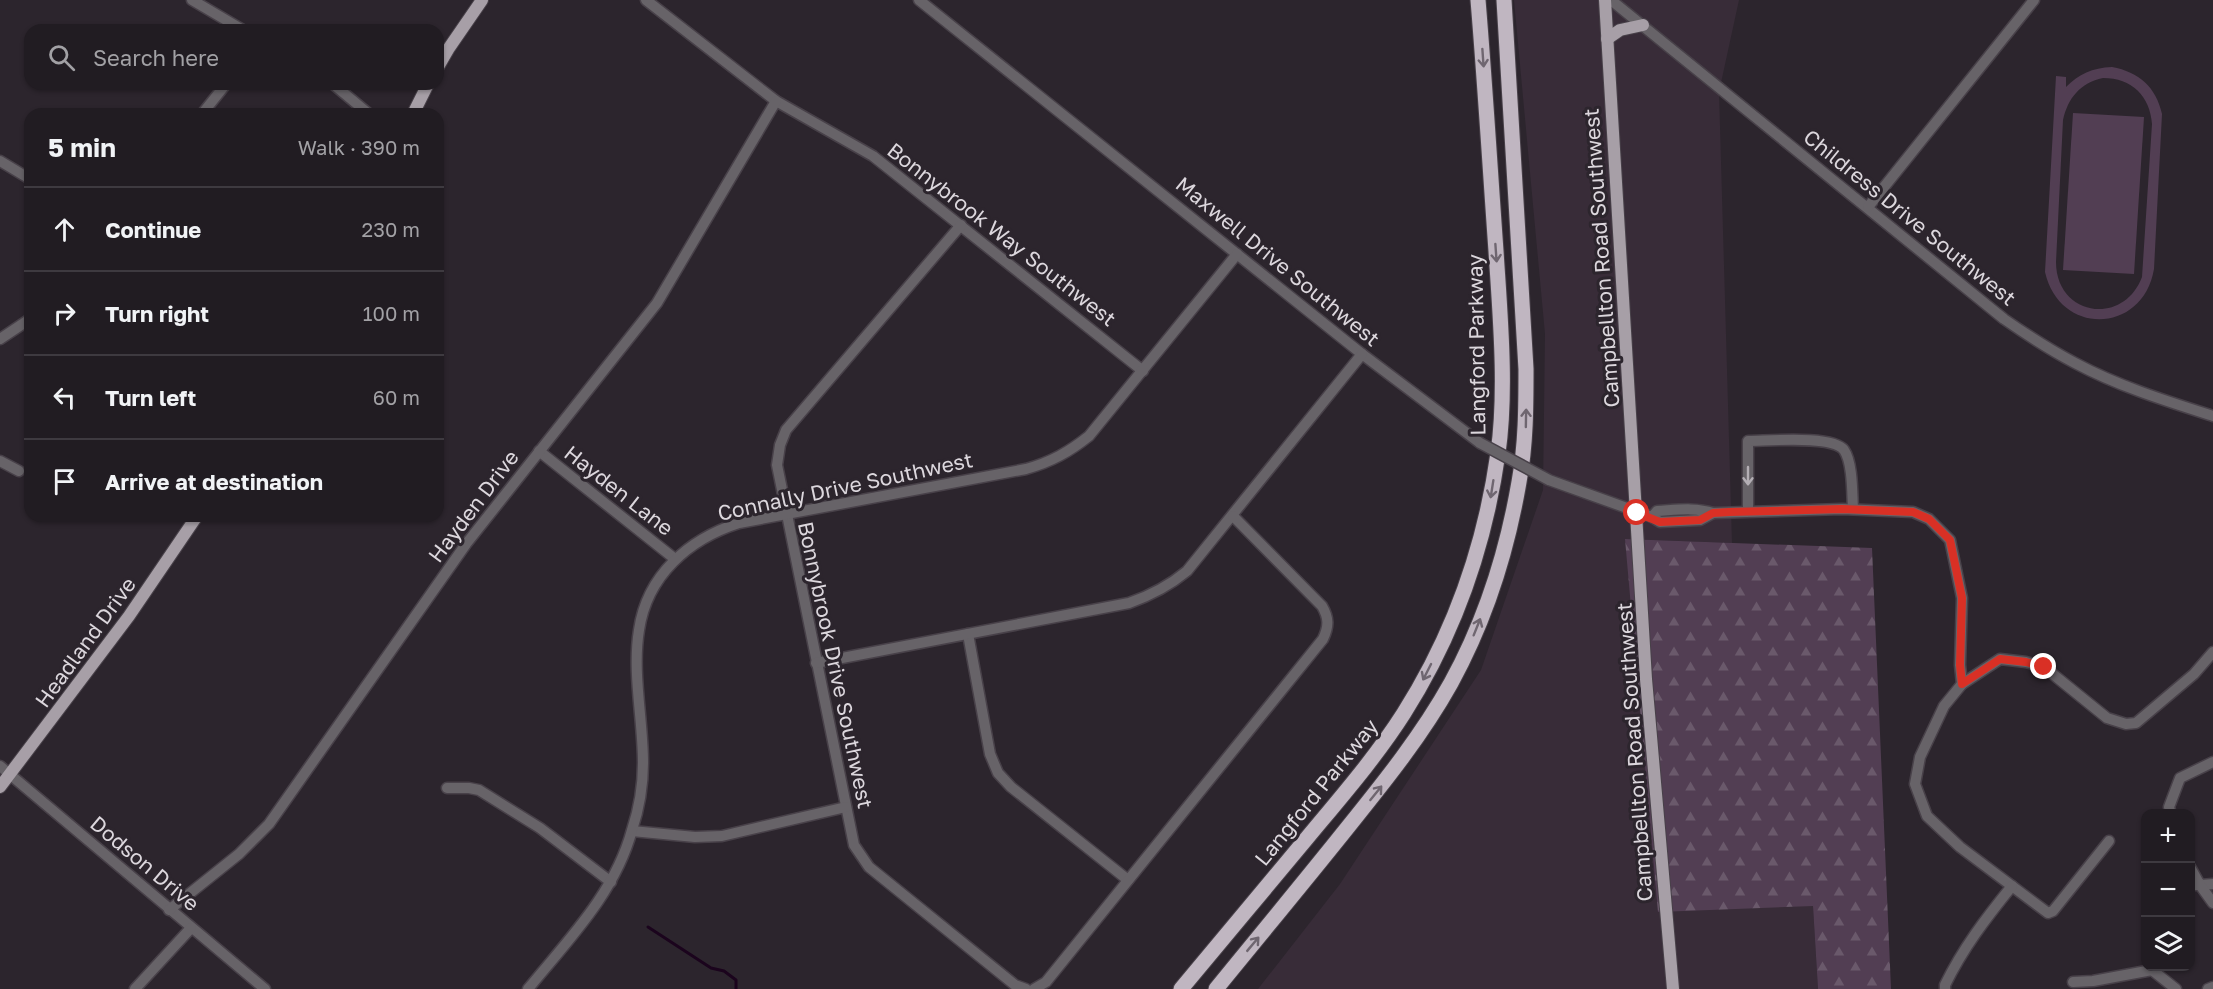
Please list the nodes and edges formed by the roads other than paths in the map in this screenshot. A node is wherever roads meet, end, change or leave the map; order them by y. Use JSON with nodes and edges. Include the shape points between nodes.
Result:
{"nodes":[{"id":1,"x":192,"y":0,"type":"edge"},
{"id":2,"x":483,"y":0,"type":"edge"},
{"id":3,"x":646,"y":0,"type":"edge"},
{"id":4,"x":919,"y":0,"type":"edge"},
{"id":5,"x":1478,"y":0,"type":"edge"},
{"id":6,"x":1504,"y":0,"type":"edge"},
{"id":7,"x":1605,"y":0,"type":"edge"},
{"id":8,"x":1611,"y":0,"type":"edge"},
{"id":9,"x":2034,"y":0,"type":"edge"},
{"id":10,"x":233,"y":24,"type":"edge"},
{"id":11,"x":1643,"y":25,"type":"junction"},
{"id":12,"x":1607,"y":39,"type":"junction"},
{"id":13,"x":444,"y":57,"type":"edge"},
{"id":14,"x":221,"y":90,"type":"edge"},
{"id":15,"x":342,"y":90,"type":"edge"},
{"id":16,"x":425,"y":90,"type":"edge"},
{"id":17,"x":776,"y":101,"type":"junction"},
{"id":18,"x":207,"y":108,"type":"edge"},
{"id":19,"x":362,"y":108,"type":"edge"},
{"id":20,"x":416,"y":108,"type":"edge"},
{"id":21,"x":0,"y":161,"type":"edge"},
{"id":22,"x":24,"y":175,"type":"edge"},
{"id":23,"x":1868,"y":207,"type":"junction"},
{"id":24,"x":961,"y":225,"type":"junction"},
{"id":25,"x":1238,"y":254,"type":"junction"},
{"id":26,"x":24,"y":323,"type":"edge"},
{"id":27,"x":0,"y":339,"type":"edge"},
{"id":28,"x":1362,"y":354,"type":"junction"},
{"id":29,"x":1143,"y":371,"type":"junction"},
{"id":30,"x":2213,"y":416,"type":"edge"},
{"id":31,"x":539,"y":452,"type":"junction"},
{"id":32,"x":0,"y":461,"type":"edge"},
{"id":33,"x":19,"y":471,"type":"dead end"},
{"id":34,"x":1853,"y":509,"type":"junction"},
{"id":35,"x":1748,"y":511,"type":"junction"},
{"id":36,"x":1637,"y":513,"type":"junction"},
{"id":37,"x":785,"y":514,"type":"junction"},
{"id":38,"x":1233,"y":516,"type":"junction"},
{"id":39,"x":192,"y":522,"type":"edge"},
{"id":40,"x":675,"y":559,"type":"junction"},
{"id":41,"x":968,"y":634,"type":"junction"},
{"id":42,"x":2213,"y":652,"type":"edge"},
{"id":43,"x":816,"y":663,"type":"junction"},
{"id":44,"x":1962,"y":684,"type":"junction"},
{"id":45,"x":2213,"y":762,"type":"edge"},
{"id":46,"x":5,"y":770,"type":"edge"},
{"id":47,"x":0,"y":787,"type":"edge"},
{"id":48,"x":447,"y":788,"type":"dead end"},
{"id":49,"x":846,"y":807,"type":"junction"},
{"id":50,"x":2170,"y":809,"type":"edge"},
{"id":51,"x":632,"y":831,"type":"junction"},
{"id":52,"x":2109,"y":841,"type":"dead end"},
{"id":53,"x":1128,"y":880,"type":"junction"},
{"id":54,"x":611,"y":882,"type":"junction"},
{"id":55,"x":2213,"y":884,"type":"edge"},
{"id":56,"x":2195,"y":885,"type":"edge"},
{"id":57,"x":2012,"y":886,"type":"junction"},
{"id":58,"x":2213,"y":903,"type":"edge"},
{"id":59,"x":169,"y":910,"type":"junction"},
{"id":60,"x":191,"y":928,"type":"junction"},
{"id":61,"x":2141,"y":970,"type":"edge"},
{"id":62,"x":2155,"y":971,"type":"edge"},
{"id":63,"x":2073,"y":982,"type":"dead end"},
{"id":64,"x":2213,"y":987,"type":"edge"},
{"id":65,"x":135,"y":989,"type":"edge"},
{"id":66,"x":265,"y":989,"type":"edge"},
{"id":67,"x":528,"y":989,"type":"edge"},
{"id":68,"x":1026,"y":989,"type":"edge"},
{"id":69,"x":1034,"y":989,"type":"edge"},
{"id":70,"x":1181,"y":989,"type":"edge"},
{"id":71,"x":1216,"y":989,"type":"edge"},
{"id":72,"x":1673,"y":989,"type":"edge"},
{"id":73,"x":1945,"y":989,"type":"edge"},
{"id":74,"x":2176,"y":989,"type":"edge"},
{"id":75,"x":2208,"y":989,"type":"edge"}],
"edges":[{"from":1,"to":10,"type":"street"},
{"from":2,"to":13,"type":"main road"},
{"from":3,"to":17,"type":"street","name":"Bonnybrook Way Southwest"},
{"from":4,"to":25,"type":"street","name":"Maxwell Drive Southwest"},
{"from":5,"to":70,"type":"highway","name":"Langford Parkway","one_way":true,"via":[[1499,294],[1501,380],[1498,450],[1478,550],[1464,593],[1424,680],[1384,742]]},
{"from":71,"to":6,"type":"highway","one_way":true,"via":[[1427,724],[1477,629],[1504,552],[1520,481],[1526,369]]},
{"from":7,"to":12,"type":"main road","name":"Campbellton Road Southwest"},
{"from":8,"to":11,"type":"street","name":"Childress Drive Southwest"},
{"from":9,"to":23,"type":"street"},
{"from":11,"to":12,"type":"main road","via":[[1620,30]]},
{"from":11,"to":23,"type":"street","name":"Childress Drive Southwest"},
{"from":12,"to":36,"type":"main road","name":"Campbellton Road Southwest"},
{"from":14,"to":18,"type":"street"},
{"from":15,"to":19,"type":"street"},
{"from":16,"to":20,"type":"main road"},
{"from":17,"to":24,"type":"street","name":"Bonnybrook Way Southwest","via":[[873,156]]},
{"from":17,"to":31,"type":"street","name":"Hayden Drive","via":[[657,303]]},
{"from":21,"to":22,"type":"street"},
{"from":23,"to":30,"type":"street","name":"Childress Drive Southwest","via":[[2038,343],[2117,383]]},
{"from":24,"to":29,"type":"street","name":"Bonnybrook Way Southwest"},
{"from":24,"to":37,"type":"street","name":"Bonnybrook Drive Southwest","via":[[786,430],[777,465]]},
{"from":25,"to":28,"type":"street","name":"Maxwell Drive Southwest"},
{"from":25,"to":29,"type":"street","name":"Connally Drive Southwest"},
{"from":26,"to":27,"type":"street"},
{"from":28,"to":36,"type":"street","name":"Maxwell Drive Southwest","bridge":true,"via":[[1480,443],[1549,480]]},
{"from":28,"to":38,"type":"street"},
{"from":29,"to":37,"type":"street","name":"Connally Drive Southwest","via":[[1089,436],[1048,462]]},
{"from":31,"to":40,"type":"street","name":"Hayden Lane"},
{"from":31,"to":59,"type":"street","name":"Hayden Drive","via":[[466,544],[269,824],[239,854]]},
{"from":32,"to":33,"type":"street"},
{"from":34,"to":35,"type":"street"},
{"from":34,"to":35,"type":"street","one_way":true,"via":[[1851,472],[1845,451],[1836,444],[1748,441]]},
{"from":34,"to":44,"type":"street","via":[[1913,512],[1929,519],[1950,540],[1962,598]]},
{"from":35,"to":36,"type":"street","via":[[1657,511],[1652,517]]},
{"from":36,"to":72,"type":"main road","name":"Campbellton Road Southwest","via":[[1647,688]]},
{"from":37,"to":40,"type":"street","name":"Connally Drive Southwest","via":[[720,529]]},
{"from":37,"to":43,"type":"street","name":"Bonnybrook Drive Southwest"},
{"from":38,"to":41,"type":"street","via":[[1187,571],[1152,595],[1129,603]]},
{"from":38,"to":53,"type":"street","via":[[1322,606],[1328,616],[1328,629]]},
{"from":39,"to":46,"type":"main road","name":"Headland Drive","via":[[129,616]]},
{"from":40,"to":51,"type":"street","name":"Connally Drive Southwest","via":[[651,592],[639,630],[643,764]]},
{"from":41,"to":43,"type":"street"},
{"from":41,"to":53,"type":"street","via":[[990,754],[998,773]]},
{"from":42,"to":44,"type":"street","via":[[2194,674],[2136,723],[2107,718],[2044,667],[2026,662],[2000,659]]},
{"from":43,"to":49,"type":"street","name":"Bonnybrook Drive Southwest"},
{"from":44,"to":57,"type":"street","via":[[1944,706],[1920,756],[1915,784],[1927,816]]},
{"from":45,"to":50,"type":"street","via":[[2180,778]]},
{"from":46,"to":47,"type":"main road","name":"Headland Drive"},
{"from":46,"to":59,"type":"street","name":"Dodson Drive"},
{"from":48,"to":54,"type":"street","via":[[479,790],[540,828]]},
{"from":49,"to":51,"type":"street","via":[[722,836]]},
{"from":49,"to":68,"type":"street","name":"Bonnybrook Drive Southwest","via":[[854,845],[869,867],[1015,985]]},
{"from":51,"to":54,"type":"street","name":"Connally Drive Southwest"},
{"from":52,"to":57,"type":"street","via":[[2050,913]]},
{"from":53,"to":69,"type":"street","via":[[1046,982]]},
{"from":54,"to":67,"type":"street","name":"Connally Drive Southwest","via":[[585,921]]},
{"from":55,"to":56,"type":"street"},
{"from":56,"to":58,"type":"street"},
{"from":57,"to":73,"type":"street","via":[[1977,928]]},
{"from":59,"to":60,"type":"street","name":"Dodson Drive"},
{"from":60,"to":65,"type":"street"},
{"from":60,"to":66,"type":"street","name":"Dodson Drive"},
{"from":61,"to":63,"type":"street"},
{"from":62,"to":74,"type":"street"},
{"from":64,"to":75,"type":"street"}]}
